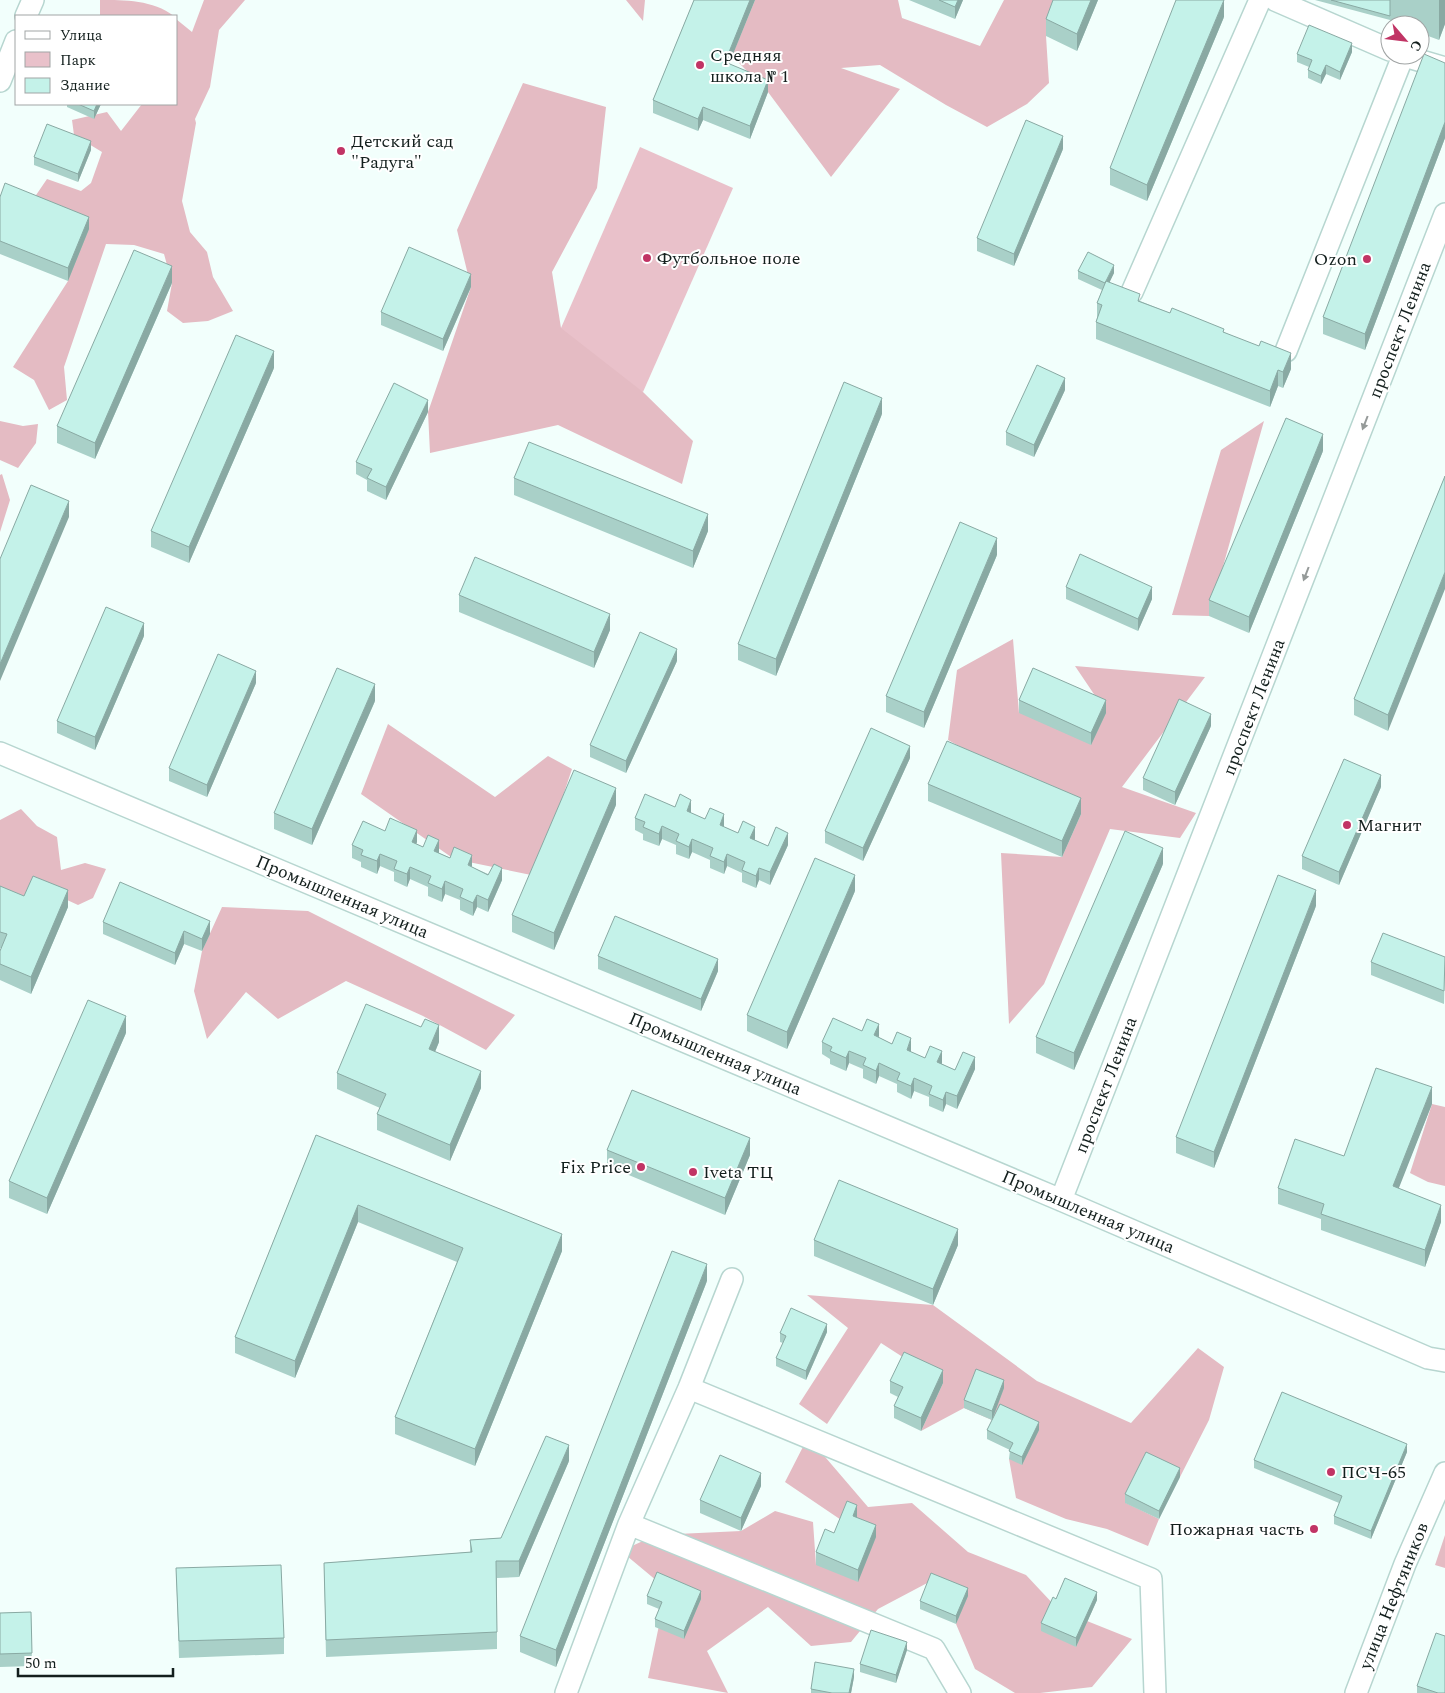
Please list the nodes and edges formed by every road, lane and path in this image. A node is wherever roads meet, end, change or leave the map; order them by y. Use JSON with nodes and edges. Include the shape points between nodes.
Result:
{"nodes":[{"id":1,"x":33,"y":0,"type":"edge"},
{"id":2,"x":1260,"y":0,"type":"edge"},
{"id":3,"x":1274,"y":0,"type":"edge"},
{"id":4,"x":26,"y":15,"type":"edge"},
{"id":5,"x":15,"y":44,"type":"edge"},
{"id":6,"x":1380,"y":46,"type":"edge"},
{"id":7,"x":1430,"y":64,"type":"edge"},
{"id":8,"x":1394,"y":65,"type":"edge"},
{"id":9,"x":1445,"y":68,"type":"edge"},
{"id":10,"x":0,"y":81,"type":"edge"},
{"id":11,"x":1445,"y":214,"type":"edge"},
{"id":12,"x":1132,"y":292,"type":"edge"},
{"id":13,"x":1286,"y":351,"type":"edge"},
{"id":14,"x":0,"y":753,"type":"edge"},
{"id":15,"x":1061,"y":1200,"type":"junction"},
{"id":16,"x":732,"y":1279,"type":"dead end"},
{"id":17,"x":1437,"y":1360,"type":"edge"},
{"id":18,"x":1445,"y":1372,"type":"edge"},
{"id":19,"x":689,"y":1388,"type":"junction"},
{"id":20,"x":1445,"y":1472,"type":"edge"},
{"id":21,"x":629,"y":1524,"type":"junction"},
{"id":22,"x":566,"y":1693,"type":"edge"},
{"id":23,"x":960,"y":1693,"type":"edge"},
{"id":24,"x":1155,"y":1693,"type":"edge"},
{"id":25,"x":1356,"y":1693,"type":"edge"}],
"edges":[{"from":1,"to":4,"type":"street"},
{"from":2,"to":12,"type":"street"},
{"from":3,"to":6,"type":"street"},
{"from":5,"to":10,"type":"street"},
{"from":7,"to":9,"type":"street"},
{"from":8,"to":13,"type":"street"},
{"from":11,"to":15,"type":"street","name":"проспект Ленина","one_way":true},
{"from":14,"to":15,"type":"street","name":"Промышленная улица"},
{"from":15,"to":17,"type":"street","name":"Промышленная улица"},
{"from":16,"to":19,"type":"street"},
{"from":17,"to":18,"type":"street","name":"Промышленная улица"},
{"from":19,"to":21,"type":"street"},
{"from":19,"to":24,"type":"street","via":[[1151,1578]]},
{"from":20,"to":25,"type":"street","name":"улица Нефтяников"},
{"from":21,"to":22,"type":"street"},
{"from":21,"to":23,"type":"street","via":[[934,1649]]}]}
